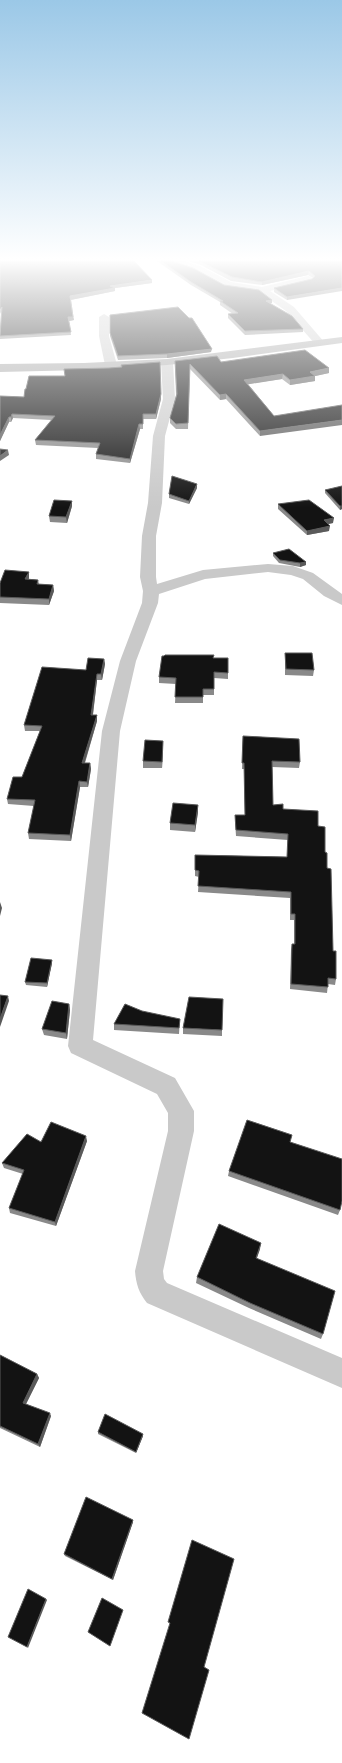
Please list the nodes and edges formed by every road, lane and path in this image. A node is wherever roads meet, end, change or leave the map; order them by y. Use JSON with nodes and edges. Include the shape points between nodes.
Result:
{"nodes":[{"id":1,"x":106,"y":343,"type":"edge"},
{"id":2,"x":318,"y":343,"type":"edge"},
{"id":3,"x":167,"y":362,"type":"junction"},
{"id":4,"x":111,"y":365,"type":"junction"},
{"id":5,"x":0,"y":368,"type":"edge"},
{"id":6,"x":152,"y":591,"type":"junction"},
{"id":7,"x":342,"y":600,"type":"edge"},
{"id":8,"x":342,"y":1373,"type":"edge"}],
"edges":[{"from":1,"to":4,"type":"street"},
{"from":2,"to":3,"type":"main road"},
{"from":3,"to":4,"type":"main road"},
{"from":3,"to":6,"type":"street","via":[[169,399],[159,436],[155,503],[149,536],[148,577]]},
{"from":4,"to":5,"type":"main road"},
{"from":6,"to":7,"type":"street","via":[[203,575],[268,568],[308,576]]},
{"from":6,"to":8,"type":"street","via":[[128,661],[111,731],[80,1046],[166,1086],[180,1111],[181,1131],[149,1271],[150,1284],[157,1293]]}]}
